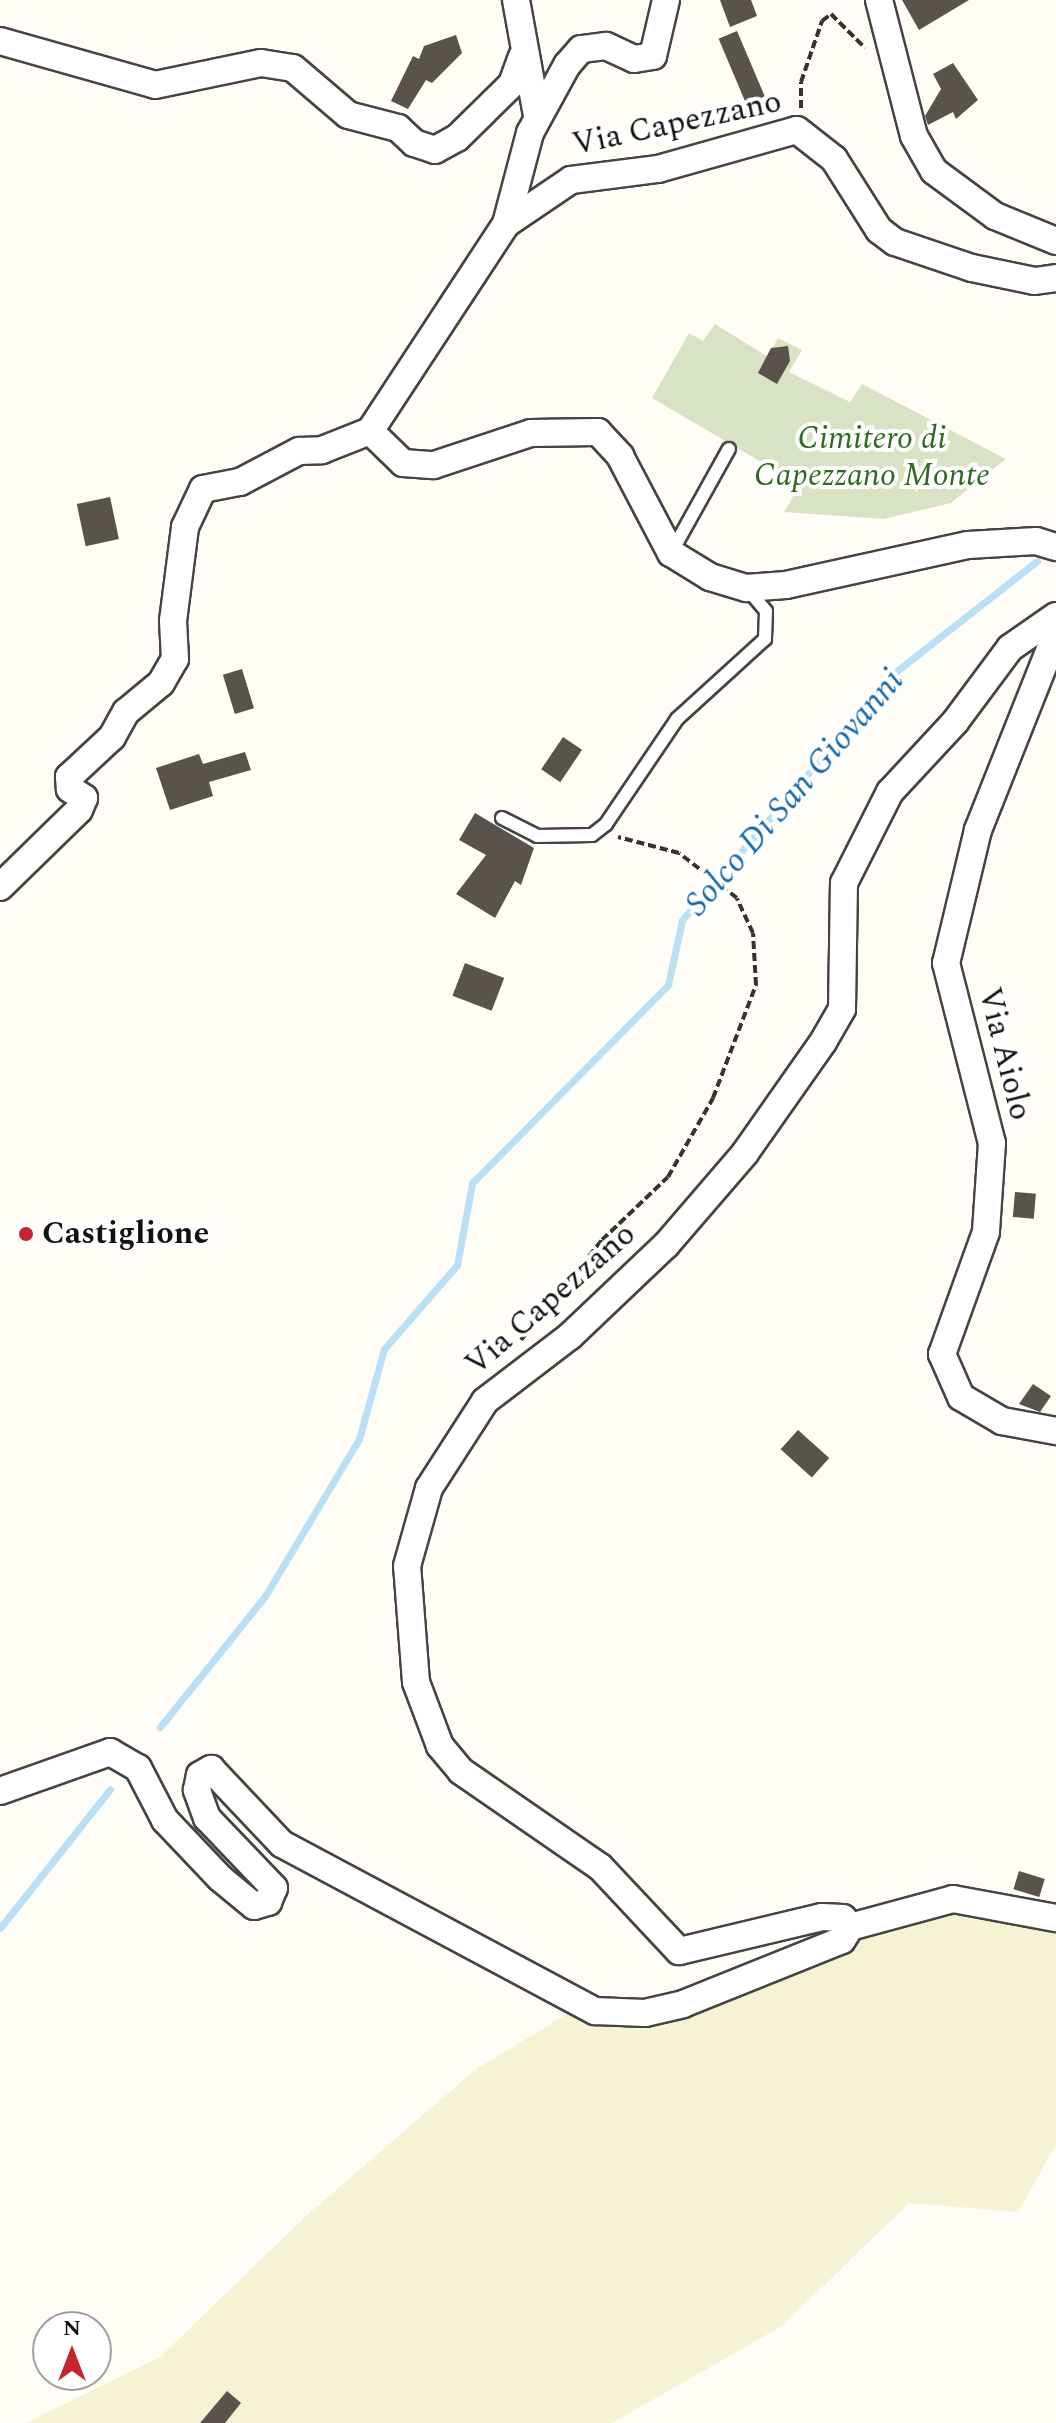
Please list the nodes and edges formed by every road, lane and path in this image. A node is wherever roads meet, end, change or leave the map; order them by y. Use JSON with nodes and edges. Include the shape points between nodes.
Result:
{"nodes":[{"id":1,"x":516,"y":0,"type":"edge"},
{"id":2,"x":666,"y":0,"type":"edge"},
{"id":3,"x":879,"y":0,"type":"edge"},
{"id":4,"x":0,"y":41,"type":"edge"},
{"id":5,"x":887,"y":47,"type":"junction"},
{"id":6,"x":522,"y":57,"type":"junction"},
{"id":7,"x":537,"y":116,"type":"junction"},
{"id":8,"x":797,"y":130,"type":"junction"},
{"id":9,"x":506,"y":224,"type":"junction"},
{"id":10,"x":1056,"y":241,"type":"edge"},
{"id":11,"x":1056,"y":278,"type":"edge"},
{"id":12,"x":370,"y":431,"type":"junction"},
{"id":13,"x":729,"y":449,"type":"dead end"},
{"id":14,"x":1056,"y":547,"type":"edge"},
{"id":15,"x":671,"y":553,"type":"junction"},
{"id":16,"x":746,"y":588,"type":"junction"},
{"id":17,"x":1056,"y":616,"type":"edge"},
{"id":18,"x":1056,"y":634,"type":"edge"},
{"id":19,"x":502,"y":818,"type":"dead end"},
{"id":20,"x":606,"y":824,"type":"junction"},
{"id":21,"x":0,"y":887,"type":"edge"},
{"id":22,"x":514,"y":1348,"type":"dead end"},
{"id":23,"x":1056,"y":1431,"type":"edge"},
{"id":24,"x":0,"y":1791,"type":"edge"},
{"id":25,"x":1056,"y":1918,"type":"edge"},
{"id":26,"x":850,"y":1927,"type":"junction"}],
"edges":[{"from":1,"to":6,"type":"street"},
{"from":2,"to":7,"type":"street","name":"Via Capezzano","via":[[653,56],[634,59],[606,46],[581,49]]},
{"from":3,"to":5,"type":"street"},
{"from":4,"to":6,"type":"street","via":[[155,85],[261,63],[293,68],[348,115],[387,124],[435,150],[457,138],[512,84]]},
{"from":5,"to":8,"type":"path","via":[[868,50],[831,14],[822,21],[801,82]]},
{"from":5,"to":10,"type":"street","via":[[914,136],[934,171],[995,216]]},
{"from":6,"to":7,"type":"street"},
{"from":7,"to":9,"type":"street","name":"Via Capezzano"},
{"from":8,"to":9,"type":"street","name":"Via Capezzano","via":[[658,169],[571,180]]},
{"from":8,"to":11,"type":"street","name":"Via Capezzano","via":[[834,159],[879,230],[895,242],[972,268],[1035,281]]},
{"from":9,"to":12,"type":"street","name":"Via Capezzano","via":[[473,283]]},
{"from":12,"to":15,"type":"street","via":[[403,463],[434,465],[531,433],[598,432],[620,456]]},
{"from":12,"to":21,"type":"street","via":[[322,450],[299,451],[240,482],[203,489],[185,527],[173,621],[175,659],[161,683],[126,712],[112,737],[69,777],[70,789],[84,798],[79,810]]},
{"from":13,"to":15,"type":"lane"},
{"from":14,"to":16,"type":"street","via":[[1036,541],[968,545],[786,585]]},
{"from":15,"to":16,"type":"street","via":[[710,577]]},
{"from":16,"to":20,"type":"lane","via":[[766,611],[765,639],[677,719]]},
{"from":17,"to":26,"type":"street","name":"Via Capezzano","via":[[1010,648],[955,722],[890,792],[844,883],[842,1009],[823,1042],[745,1153],[666,1245],[570,1336],[485,1401],[429,1488],[407,1566],[416,1682],[440,1746],[461,1771],[600,1867],[679,1951],[822,1917],[843,1918]]},
{"from":18,"to":23,"type":"street","name":"Via Aiolo","via":[[978,830],[946,963],[992,1143],[986,1232],[942,1354],[961,1397],[1002,1421]]},
{"from":19,"to":20,"type":"lane","via":[[537,836],[592,835]]},
{"from":20,"to":22,"type":"path","via":[[611,835],[679,853],[728,891],[753,933],[756,985],[713,1098],[668,1177],[602,1240]]},
{"from":24,"to":26,"type":"street","via":[[110,1752],[138,1768],[165,1820],[220,1878],[254,1906],[268,1902],[274,1888],[207,1818],[197,1790],[200,1775],[211,1769],[282,1844],[595,2011],[645,2013],[683,2004],[826,1950]]},
{"from":25,"to":26,"type":"street","via":[[953,1899]]}]}
